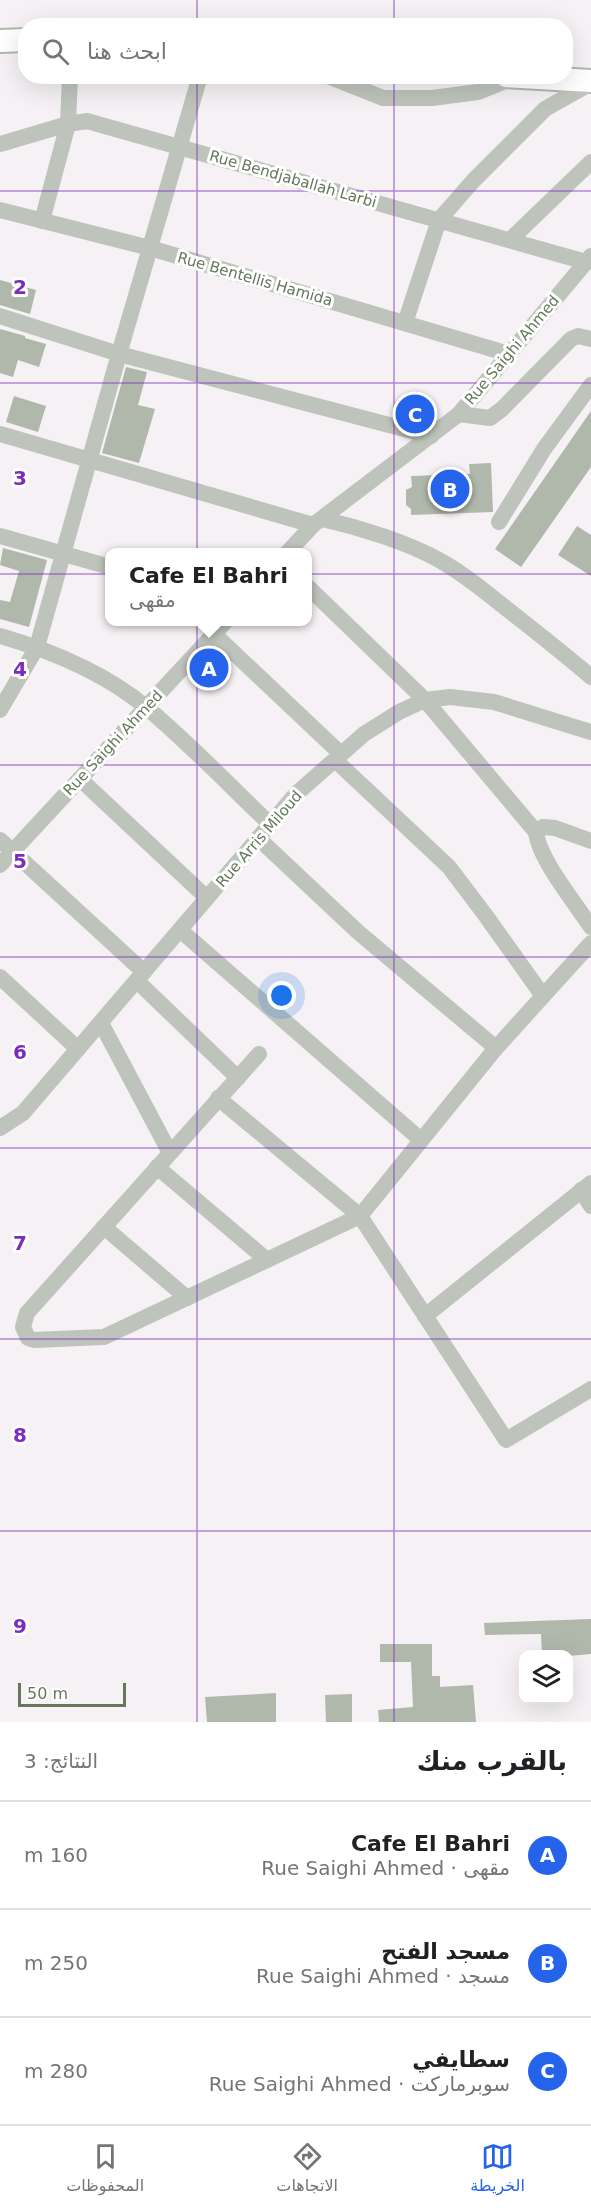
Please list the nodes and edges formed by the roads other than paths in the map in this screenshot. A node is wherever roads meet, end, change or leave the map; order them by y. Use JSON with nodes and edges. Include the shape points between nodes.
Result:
{"nodes":[{"id":1,"x":18,"y":40,"type":"edge"},
{"id":2,"x":0,"y":41,"type":"edge"},
{"id":3,"x":573,"y":81,"type":"edge"},
{"id":4,"x":591,"y":82,"type":"edge"},
{"id":5,"x":70,"y":84,"type":"edge"},
{"id":6,"x":198,"y":84,"type":"edge"},
{"id":7,"x":348,"y":84,"type":"edge"},
{"id":8,"x":498,"y":84,"type":"edge"},
{"id":9,"x":68,"y":124,"type":"junction"},
{"id":10,"x":0,"y":144,"type":"edge"},
{"id":11,"x":180,"y":147,"type":"junction"},
{"id":12,"x":590,"y":166,"type":"edge"},
{"id":13,"x":0,"y":210,"type":"edge"},
{"id":14,"x":439,"y":220,"type":"junction"},
{"id":15,"x":42,"y":221,"type":"junction"},
{"id":16,"x":510,"y":240,"type":"junction"},
{"id":17,"x":150,"y":248,"type":"junction"},
{"id":18,"x":588,"y":259,"type":"edge"},
{"id":19,"x":0,"y":316,"type":"edge"},
{"id":20,"x":405,"y":323,"type":"junction"},
{"id":21,"x":591,"y":339,"type":"edge"},
{"id":22,"x":119,"y":354,"type":"junction"},
{"id":23,"x":509,"y":354,"type":"junction"},
{"id":24,"x":591,"y":385,"type":"edge"},
{"id":25,"x":459,"y":414,"type":"junction"},
{"id":26,"x":0,"y":434,"type":"edge"},
{"id":27,"x":430,"y":436,"type":"junction"},
{"id":28,"x":90,"y":460,"type":"junction"},
{"id":29,"x":317,"y":522,"type":"junction"},
{"id":30,"x":499,"y":522,"type":"dead end"},
{"id":31,"x":0,"y":536,"type":"edge"},
{"id":32,"x":292,"y":548,"type":"edge"},
{"id":33,"x":62,"y":553,"type":"junction"},
{"id":34,"x":105,"y":566,"type":"edge"},
{"id":35,"x":312,"y":591,"type":"edge"},
{"id":36,"x":221,"y":626,"type":"edge"},
{"id":37,"x":214,"y":634,"type":"junction"},
{"id":38,"x":0,"y":636,"type":"edge"},
{"id":39,"x":37,"y":647,"type":"junction"},
{"id":40,"x":591,"y":677,"type":"edge"},
{"id":41,"x":425,"y":700,"type":"junction"},
{"id":42,"x":146,"y":707,"type":"junction"},
{"id":43,"x":0,"y":710,"type":"edge"},
{"id":44,"x":591,"y":732,"type":"edge"},
{"id":45,"x":338,"y":757,"type":"junction"},
{"id":46,"x":80,"y":779,"type":"junction"},
{"id":47,"x":270,"y":824,"type":"junction"},
{"id":48,"x":536,"y":832,"type":"junction"},
{"id":49,"x":258,"y":838,"type":"junction"},
{"id":50,"x":0,"y":840,"type":"edge"},
{"id":51,"x":591,"y":841,"type":"edge"},
{"id":52,"x":12,"y":852,"type":"junction"},
{"id":53,"x":0,"y":865,"type":"edge"},
{"id":54,"x":207,"y":898,"type":"junction"},
{"id":55,"x":591,"y":927,"type":"edge"},
{"id":56,"x":180,"y":930,"type":"junction"},
{"id":57,"x":591,"y":943,"type":"edge"},
{"id":58,"x":0,"y":976,"type":"edge"},
{"id":59,"x":140,"y":976,"type":"junction"},
{"id":60,"x":543,"y":996,"type":"junction"},
{"id":61,"x":100,"y":1023,"type":"junction"},
{"id":62,"x":496,"y":1048,"type":"junction"},
{"id":63,"x":78,"y":1049,"type":"junction"},
{"id":64,"x":259,"y":1054,"type":"dead end"},
{"id":65,"x":238,"y":1078,"type":"junction"},
{"id":66,"x":218,"y":1098,"type":"junction"},
{"id":67,"x":0,"y":1128,"type":"edge"},
{"id":68,"x":421,"y":1140,"type":"junction"},
{"id":69,"x":170,"y":1153,"type":"junction"},
{"id":70,"x":157,"y":1167,"type":"junction"},
{"id":71,"x":586,"y":1187,"type":"edge"},
{"id":72,"x":591,"y":1206,"type":"edge"},
{"id":73,"x":360,"y":1216,"type":"junction"},
{"id":74,"x":104,"y":1227,"type":"junction"},
{"id":75,"x":267,"y":1260,"type":"junction"},
{"id":76,"x":187,"y":1298,"type":"junction"},
{"id":77,"x":425,"y":1316,"type":"junction"},
{"id":78,"x":591,"y":1389,"type":"edge"}],
"edges":[{"from":1,"to":2,"type":"street"},
{"from":3,"to":4,"type":"street"},
{"from":4,"to":14,"type":"street","via":[[545,109]]},
{"from":5,"to":9,"type":"street"},
{"from":6,"to":11,"type":"street"},
{"from":7,"to":8,"type":"street","via":[[382,98],[432,98],[478,92]]},
{"from":9,"to":10,"type":"street","name":"Rue Bendjaballah Larbi"},
{"from":9,"to":11,"type":"street","name":"Rue Bendjaballah Larbi","via":[[87,121]]},
{"from":9,"to":15,"type":"street"},
{"from":11,"to":14,"type":"street","name":"Rue Bendjaballah Larbi"},
{"from":11,"to":17,"type":"street"},
{"from":12,"to":16,"type":"street"},
{"from":13,"to":15,"type":"street","name":"Rue Bentellis Hamida"},
{"from":14,"to":16,"type":"street","name":"Rue Bendjaballah Larbi"},
{"from":14,"to":20,"type":"street"},
{"from":15,"to":17,"type":"street","name":"Rue Bentellis Hamida"},
{"from":16,"to":18,"type":"street","name":"Rue Bendjaballah Larbi"},
{"from":17,"to":20,"type":"street","name":"Rue Bentellis Hamida"},
{"from":17,"to":22,"type":"street"},
{"from":18,"to":23,"type":"street","name":"Rue Saighi Ahmed"},
{"from":19,"to":22,"type":"street"},
{"from":20,"to":23,"type":"street","name":"Rue Bentellis Hamida"},
{"from":21,"to":25,"type":"street","via":[[571,339],[490,418]]},
{"from":22,"to":27,"type":"street"},
{"from":22,"to":28,"type":"street"},
{"from":23,"to":25,"type":"street","name":"Rue Saighi Ahmed"},
{"from":24,"to":30,"type":"street","via":[[544,449]]},
{"from":25,"to":27,"type":"street","name":"Rue Saighi Ahmed"},
{"from":26,"to":28,"type":"street"},
{"from":27,"to":29,"type":"street","name":"Rue Saighi Ahmed"},
{"from":28,"to":29,"type":"street"},
{"from":28,"to":33,"type":"street"},
{"from":29,"to":32,"type":"street","name":"Rue Saighi Ahmed"},
{"from":29,"to":40,"type":"street","via":[[339,522],[438,560],[481,588]]},
{"from":31,"to":33,"type":"street"},
{"from":33,"to":34,"type":"street"},
{"from":33,"to":39,"type":"street"},
{"from":35,"to":41,"type":"street"},
{"from":36,"to":37,"type":"street","name":"Rue Saighi Ahmed"},
{"from":37,"to":42,"type":"street","name":"Rue Saighi Ahmed"},
{"from":37,"to":45,"type":"street"},
{"from":38,"to":39,"type":"street"},
{"from":39,"to":42,"type":"street","via":[[79,666]]},
{"from":39,"to":43,"type":"street"},
{"from":41,"to":44,"type":"street","name":"Rue Arris Miloud","via":[[450,697],[494,702]]},
{"from":41,"to":45,"type":"street","name":"Rue Arris Miloud","via":[[364,734]]},
{"from":41,"to":48,"type":"street"},
{"from":42,"to":46,"type":"street","name":"Rue Saighi Ahmed"},
{"from":42,"to":47,"type":"street"},
{"from":45,"to":47,"type":"street","name":"Rue Arris Miloud"},
{"from":45,"to":60,"type":"street","via":[[449,867]]},
{"from":46,"to":52,"type":"street","name":"Rue Saighi Ahmed"},
{"from":46,"to":54,"type":"street"},
{"from":47,"to":49,"type":"street","name":"Rue Arris Miloud"},
{"from":48,"to":51,"type":"street","via":[[543,827],[555,828]]},
{"from":48,"to":55,"type":"street","via":[[544,856]]},
{"from":49,"to":54,"type":"street","name":"Rue Arris Miloud"},
{"from":49,"to":62,"type":"street","via":[[358,933]]},
{"from":50,"to":52,"type":"street"},
{"from":52,"to":53,"type":"street","name":"Rue Saighi Ahmed"},
{"from":52,"to":59,"type":"street"},
{"from":54,"to":56,"type":"street","name":"Rue Arris Miloud"},
{"from":56,"to":59,"type":"street","name":"Rue Arris Miloud"},
{"from":56,"to":68,"type":"street"},
{"from":57,"to":60,"type":"street"},
{"from":58,"to":63,"type":"street"},
{"from":59,"to":61,"type":"street","name":"Rue Arris Miloud"},
{"from":59,"to":65,"type":"street"},
{"from":60,"to":62,"type":"street"},
{"from":61,"to":63,"type":"street","name":"Rue Arris Miloud"},
{"from":61,"to":69,"type":"street"},
{"from":62,"to":68,"type":"street"},
{"from":63,"to":67,"type":"street","name":"Rue Arris Miloud","via":[[23,1113]]},
{"from":64,"to":65,"type":"street"},
{"from":65,"to":66,"type":"street"},
{"from":66,"to":69,"type":"street"},
{"from":66,"to":73,"type":"street"},
{"from":68,"to":73,"type":"street"},
{"from":69,"to":70,"type":"street"},
{"from":70,"to":74,"type":"street"},
{"from":70,"to":75,"type":"street"},
{"from":71,"to":72,"type":"street"},
{"from":71,"to":77,"type":"street"},
{"from":73,"to":75,"type":"street"},
{"from":73,"to":77,"type":"street"},
{"from":74,"to":76,"type":"street"},
{"from":74,"to":76,"type":"street","via":[[27,1313],[23,1327],[28,1338],[104,1337]]},
{"from":75,"to":76,"type":"street"},
{"from":77,"to":78,"type":"street","via":[[506,1440]]}]}
